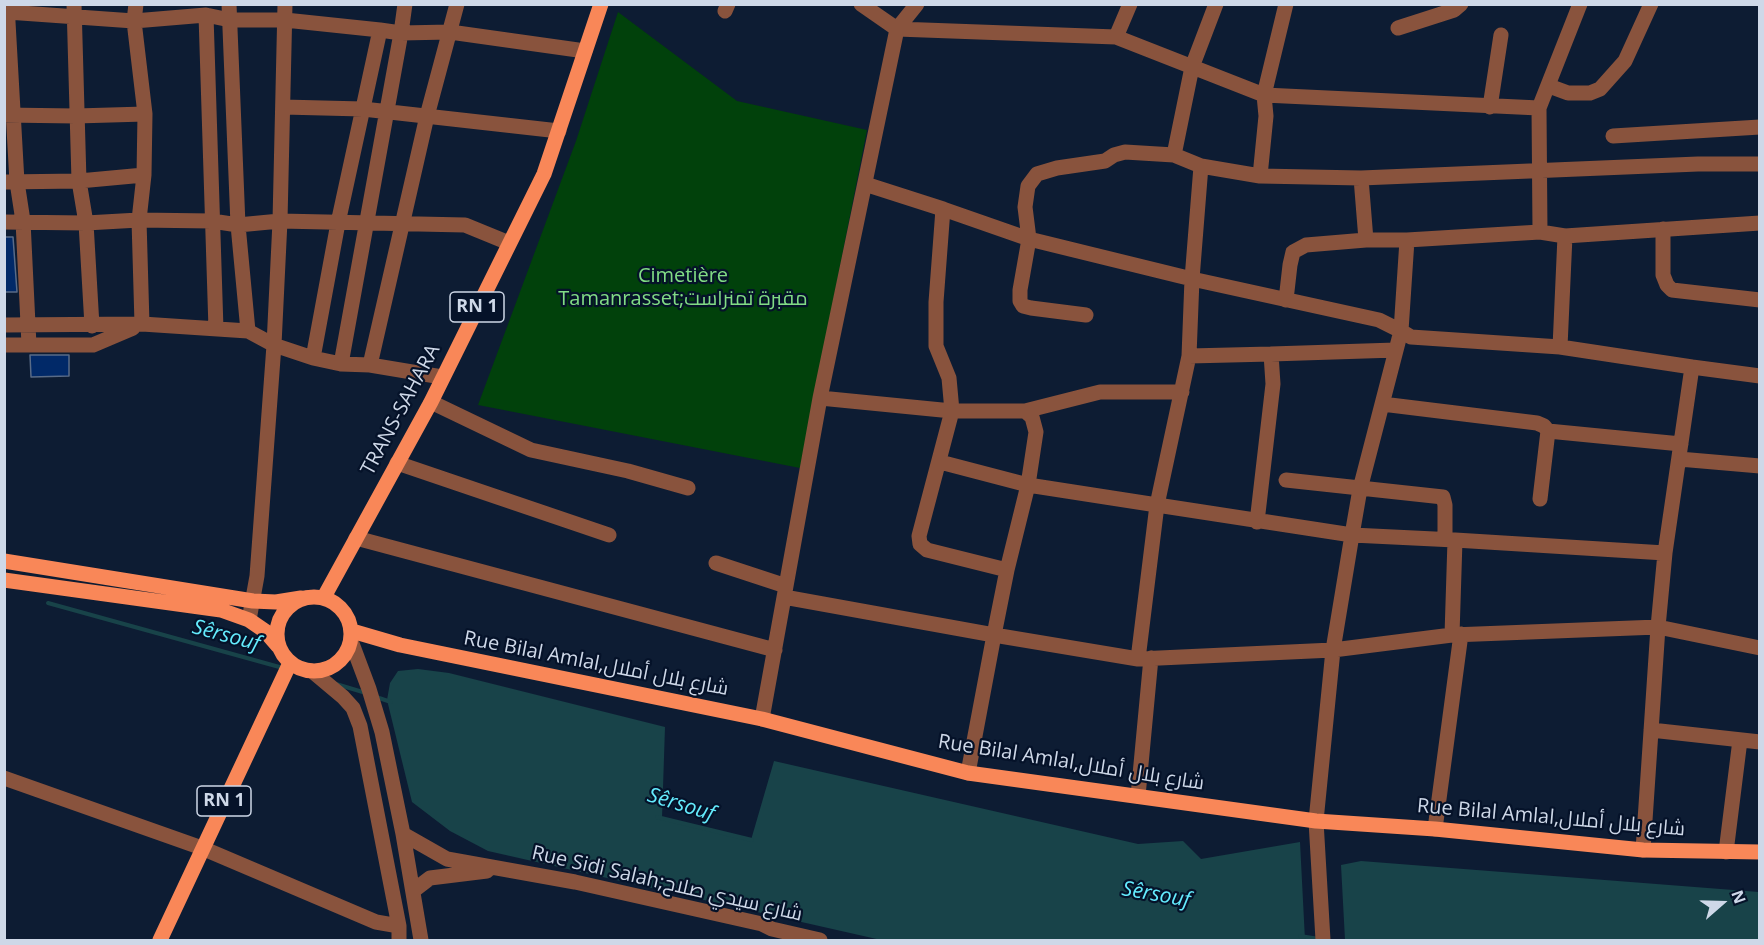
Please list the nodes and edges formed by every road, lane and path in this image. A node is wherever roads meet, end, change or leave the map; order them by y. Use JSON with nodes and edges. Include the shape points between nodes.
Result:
{"nodes":[{"id":1,"x":136,"y":4,"type":"edge"},
{"id":2,"x":229,"y":4,"type":"edge"},
{"id":3,"x":285,"y":4,"type":"edge"},
{"id":4,"x":405,"y":4,"type":"edge"},
{"id":5,"x":457,"y":4,"type":"edge"},
{"id":6,"x":601,"y":4,"type":"edge"},
{"id":7,"x":861,"y":4,"type":"edge"},
{"id":8,"x":917,"y":4,"type":"edge"},
{"id":9,"x":1130,"y":4,"type":"edge"},
{"id":10,"x":1216,"y":4,"type":"edge"},
{"id":11,"x":1287,"y":4,"type":"edge"},
{"id":12,"x":1461,"y":4,"type":"edge"},
{"id":13,"x":1580,"y":4,"type":"edge"},
{"id":14,"x":1652,"y":4,"type":"edge"},
{"id":15,"x":7,"y":8,"type":"edge"},
{"id":16,"x":75,"y":11,"type":"edge"},
{"id":17,"x":206,"y":15,"type":"junction"},
{"id":18,"x":230,"y":20,"type":"junction"},
{"id":19,"x":285,"y":20,"type":"junction"},
{"id":20,"x":134,"y":21,"type":"junction"},
{"id":21,"x":1398,"y":28,"type":"dead end"},
{"id":22,"x":897,"y":29,"type":"junction"},
{"id":23,"x":380,"y":30,"type":"junction"},
{"id":24,"x":450,"y":32,"type":"junction"},
{"id":25,"x":401,"y":33,"type":"junction"},
{"id":26,"x":1501,"y":35,"type":"dead end"},
{"id":27,"x":1116,"y":37,"type":"junction"},
{"id":28,"x":585,"y":51,"type":"junction"},
{"id":29,"x":1192,"y":67,"type":"junction"},
{"id":30,"x":1549,"y":86,"type":"junction"},
{"id":31,"x":1264,"y":95,"type":"junction"},
{"id":32,"x":283,"y":107,"type":"junction"},
{"id":33,"x":1490,"y":107,"type":"junction"},
{"id":34,"x":1539,"y":108,"type":"junction"},
{"id":35,"x":363,"y":109,"type":"junction"},
{"id":36,"x":388,"y":112,"type":"junction"},
{"id":37,"x":145,"y":114,"type":"junction"},
{"id":38,"x":9,"y":115,"type":"edge"},
{"id":39,"x":76,"y":116,"type":"junction"},
{"id":40,"x":427,"y":116,"type":"junction"},
{"id":41,"x":1760,"y":127,"type":"edge"},
{"id":42,"x":558,"y":131,"type":"junction"},
{"id":43,"x":1613,"y":136,"type":"dead end"},
{"id":44,"x":1174,"y":155,"type":"junction"},
{"id":45,"x":1760,"y":164,"type":"edge"},
{"id":46,"x":1201,"y":166,"type":"junction"},
{"id":47,"x":1539,"y":171,"type":"junction"},
{"id":48,"x":144,"y":175,"type":"junction"},
{"id":49,"x":1260,"y":176,"type":"junction"},
{"id":50,"x":1361,"y":178,"type":"junction"},
{"id":51,"x":79,"y":181,"type":"junction"},
{"id":52,"x":11,"y":182,"type":"edge"},
{"id":53,"x":865,"y":184,"type":"junction"},
{"id":54,"x":943,"y":209,"type":"junction"},
{"id":55,"x":139,"y":219,"type":"junction"},
{"id":56,"x":23,"y":221,"type":"junction"},
{"id":57,"x":212,"y":221,"type":"junction"},
{"id":58,"x":280,"y":221,"type":"junction"},
{"id":59,"x":4,"y":222,"type":"edge"},
{"id":60,"x":369,"y":222,"type":"junction"},
{"id":61,"x":401,"y":222,"type":"junction"},
{"id":62,"x":86,"y":223,"type":"junction"},
{"id":63,"x":338,"y":223,"type":"junction"},
{"id":64,"x":1760,"y":223,"type":"edge"},
{"id":65,"x":238,"y":225,"type":"junction"},
{"id":66,"x":1662,"y":229,"type":"junction"},
{"id":67,"x":1540,"y":232,"type":"junction"},
{"id":68,"x":1565,"y":236,"type":"junction"},
{"id":69,"x":1029,"y":239,"type":"junction"},
{"id":70,"x":1366,"y":240,"type":"junction"},
{"id":71,"x":1407,"y":240,"type":"junction"},
{"id":72,"x":509,"y":243,"type":"junction"},
{"id":73,"x":1192,"y":279,"type":"junction"},
{"id":74,"x":1286,"y":300,"type":"junction"},
{"id":75,"x":1760,"y":300,"type":"edge"},
{"id":76,"x":1086,"y":315,"type":"dead end"},
{"id":77,"x":142,"y":324,"type":"junction"},
{"id":78,"x":4,"y":325,"type":"edge"},
{"id":79,"x":29,"y":325,"type":"junction"},
{"id":80,"x":92,"y":326,"type":"junction"},
{"id":81,"x":216,"y":329,"type":"junction"},
{"id":82,"x":248,"y":331,"type":"junction"},
{"id":83,"x":1401,"y":331,"type":"junction"},
{"id":84,"x":4,"y":345,"type":"edge"},
{"id":85,"x":29,"y":345,"type":"junction"},
{"id":86,"x":274,"y":345,"type":"junction"},
{"id":87,"x":1560,"y":347,"type":"junction"},
{"id":88,"x":1396,"y":350,"type":"junction"},
{"id":89,"x":1271,"y":354,"type":"junction"},
{"id":90,"x":1189,"y":356,"type":"junction"},
{"id":91,"x":313,"y":358,"type":"junction"},
{"id":92,"x":341,"y":364,"type":"junction"},
{"id":93,"x":370,"y":364,"type":"junction"},
{"id":94,"x":1692,"y":367,"type":"junction"},
{"id":95,"x":1760,"y":376,"type":"edge"},
{"id":96,"x":442,"y":377,"type":"junction"},
{"id":97,"x":1182,"y":392,"type":"junction"},
{"id":98,"x":820,"y":398,"type":"junction"},
{"id":99,"x":430,"y":402,"type":"junction"},
{"id":100,"x":1382,"y":405,"type":"junction"},
{"id":101,"x":952,"y":411,"type":"junction"},
{"id":102,"x":1025,"y":411,"type":"junction"},
{"id":103,"x":1548,"y":431,"type":"junction"},
{"id":104,"x":1680,"y":452,"type":"junction"},
{"id":105,"x":940,"y":462,"type":"junction"},
{"id":106,"x":397,"y":463,"type":"junction"},
{"id":107,"x":1760,"y":465,"type":"edge"},
{"id":108,"x":1286,"y":480,"type":"dead end"},
{"id":109,"x":1028,"y":485,"type":"junction"},
{"id":110,"x":688,"y":488,"type":"dead end"},
{"id":111,"x":1360,"y":489,"type":"junction"},
{"id":112,"x":1540,"y":499,"type":"dead end"},
{"id":113,"x":1157,"y":505,"type":"junction"},
{"id":114,"x":1257,"y":522,"type":"junction"},
{"id":115,"x":609,"y":535,"type":"dead end"},
{"id":116,"x":1352,"y":535,"type":"junction"},
{"id":117,"x":356,"y":538,"type":"junction"},
{"id":118,"x":1450,"y":540,"type":"junction"},
{"id":119,"x":1665,"y":552,"type":"junction"},
{"id":120,"x":4,"y":561,"type":"edge"},
{"id":121,"x":716,"y":563,"type":"dead end"},
{"id":122,"x":1007,"y":570,"type":"junction"},
{"id":123,"x":4,"y":580,"type":"edge"},
{"id":124,"x":785,"y":592,"type":"junction"},
{"id":125,"x":324,"y":597,"type":"junction"},
{"id":126,"x":301,"y":598,"type":"junction"},
{"id":127,"x":253,"y":601,"type":"junction"},
{"id":128,"x":249,"y":620,"type":"junction"},
{"id":129,"x":1658,"y":627,"type":"junction"},
{"id":130,"x":1457,"y":634,"type":"junction"},
{"id":131,"x":994,"y":635,"type":"junction"},
{"id":132,"x":351,"y":636,"type":"junction"},
{"id":133,"x":278,"y":646,"type":"junction"},
{"id":134,"x":1760,"y":648,"type":"edge"},
{"id":135,"x":775,"y":650,"type":"junction"},
{"id":136,"x":1333,"y":650,"type":"junction"},
{"id":137,"x":1145,"y":659,"type":"junction"},
{"id":138,"x":290,"y":663,"type":"junction"},
{"id":139,"x":312,"y":671,"type":"junction"},
{"id":140,"x":762,"y":719,"type":"junction"},
{"id":141,"x":1651,"y":730,"type":"junction"},
{"id":142,"x":1740,"y":740,"type":"junction"},
{"id":143,"x":1760,"y":742,"type":"edge"},
{"id":144,"x":968,"y":772,"type":"junction"},
{"id":145,"x":4,"y":778,"type":"edge"},
{"id":146,"x":1138,"y":796,"type":"junction"},
{"id":147,"x":1316,"y":821,"type":"junction"},
{"id":148,"x":1435,"y":830,"type":"junction"},
{"id":149,"x":403,"y":834,"type":"junction"},
{"id":150,"x":202,"y":848,"type":"junction"},
{"id":151,"x":1643,"y":850,"type":"junction"},
{"id":152,"x":1726,"y":852,"type":"junction"},
{"id":153,"x":1760,"y":852,"type":"edge"},
{"id":154,"x":505,"y":869,"type":"junction"},
{"id":155,"x":414,"y":891,"type":"junction"},
{"id":156,"x":399,"y":933,"type":"edge"},
{"id":157,"x":160,"y":940,"type":"edge"},
{"id":158,"x":422,"y":940,"type":"edge"},
{"id":159,"x":820,"y":940,"type":"edge"},
{"id":160,"x":1323,"y":940,"type":"edge"}],
"edges":[{"from":1,"to":20,"type":"street"},
{"from":2,"to":18,"type":"street"},
{"from":3,"to":19,"type":"street"},
{"from":4,"to":25,"type":"street"},
{"from":5,"to":24,"type":"street"},
{"from":6,"to":28,"type":"main road","name":"TRANS-SAHARA","number":"RN 1"},
{"from":7,"to":22,"type":"street"},
{"from":8,"to":22,"type":"street"},
{"from":9,"to":27,"type":"street"},
{"from":10,"to":29,"type":"street"},
{"from":11,"to":31,"type":"street"},
{"from":12,"to":21,"type":"street","via":[[1454,10]]},
{"from":13,"to":30,"type":"street"},
{"from":14,"to":30,"type":"street","via":[[1625,61],[1600,89],[1568,93]]},
{"from":15,"to":16,"type":"street"},
{"from":15,"to":38,"type":"street"},
{"from":16,"to":20,"type":"street"},
{"from":16,"to":39,"type":"street"},
{"from":17,"to":18,"type":"street"},
{"from":17,"to":20,"type":"street"},
{"from":17,"to":57,"type":"street"},
{"from":18,"to":19,"type":"street"},
{"from":18,"to":65,"type":"street"},
{"from":19,"to":23,"type":"street"},
{"from":19,"to":32,"type":"street"},
{"from":20,"to":37,"type":"street"},
{"from":22,"to":27,"type":"street"},
{"from":22,"to":53,"type":"street"},
{"from":23,"to":25,"type":"street"},
{"from":23,"to":35,"type":"street"},
{"from":24,"to":25,"type":"street"},
{"from":24,"to":28,"type":"street"},
{"from":24,"to":40,"type":"street"},
{"from":25,"to":36,"type":"street"},
{"from":26,"to":33,"type":"street"},
{"from":27,"to":29,"type":"street"},
{"from":28,"to":42,"type":"main road","name":"TRANS-SAHARA","number":"RN 1"},
{"from":29,"to":31,"type":"street"},
{"from":29,"to":44,"type":"street"},
{"from":30,"to":34,"type":"street"},
{"from":31,"to":33,"type":"street"},
{"from":31,"to":49,"type":"street","via":[[1266,116]]},
{"from":32,"to":35,"type":"street"},
{"from":32,"to":58,"type":"street"},
{"from":33,"to":34,"type":"street"},
{"from":34,"to":47,"type":"street"},
{"from":35,"to":36,"type":"street"},
{"from":35,"to":63,"type":"street"},
{"from":36,"to":40,"type":"street"},
{"from":36,"to":60,"type":"street"},
{"from":37,"to":39,"type":"street"},
{"from":37,"to":48,"type":"street"},
{"from":38,"to":39,"type":"street"},
{"from":38,"to":52,"type":"street"},
{"from":39,"to":51,"type":"street"},
{"from":40,"to":42,"type":"street"},
{"from":40,"to":61,"type":"street"},
{"from":41,"to":43,"type":"street"},
{"from":42,"to":72,"type":"main road","name":"TRANS-SAHARA","number":"RN 1","via":[[544,174]]},
{"from":44,"to":46,"type":"street"},
{"from":44,"to":69,"type":"street","via":[[1125,152],[1105,161],[1037,174],[1028,186],[1025,207]]},
{"from":45,"to":47,"type":"street"},
{"from":46,"to":49,"type":"street"},
{"from":46,"to":73,"type":"street"},
{"from":47,"to":50,"type":"street"},
{"from":47,"to":67,"type":"street"},
{"from":48,"to":51,"type":"street"},
{"from":48,"to":55,"type":"street"},
{"from":49,"to":50,"type":"street"},
{"from":50,"to":70,"type":"street"},
{"from":51,"to":52,"type":"street"},
{"from":51,"to":62,"type":"street"},
{"from":52,"to":56,"type":"street"},
{"from":53,"to":54,"type":"street"},
{"from":53,"to":98,"type":"street"},
{"from":54,"to":69,"type":"street"},
{"from":54,"to":101,"type":"street","via":[[936,346],[949,378]]},
{"from":55,"to":57,"type":"street"},
{"from":55,"to":62,"type":"street"},
{"from":55,"to":77,"type":"street"},
{"from":56,"to":59,"type":"street"},
{"from":56,"to":62,"type":"street"},
{"from":56,"to":79,"type":"street"},
{"from":57,"to":65,"type":"street"},
{"from":57,"to":81,"type":"street"},
{"from":58,"to":63,"type":"street"},
{"from":58,"to":65,"type":"street"},
{"from":58,"to":86,"type":"street"},
{"from":60,"to":61,"type":"street"},
{"from":60,"to":63,"type":"street"},
{"from":60,"to":92,"type":"street"},
{"from":61,"to":72,"type":"street","via":[[465,225]]},
{"from":61,"to":93,"type":"street"},
{"from":62,"to":80,"type":"street"},
{"from":63,"to":91,"type":"street"},
{"from":64,"to":66,"type":"street"},
{"from":65,"to":82,"type":"street"},
{"from":66,"to":68,"type":"street"},
{"from":66,"to":75,"type":"street","via":[[1663,275],[1672,290]]},
{"from":67,"to":68,"type":"street"},
{"from":67,"to":71,"type":"street"},
{"from":68,"to":87,"type":"street"},
{"from":69,"to":73,"type":"street"},
{"from":69,"to":76,"type":"street","via":[[1020,290],[1023,306]]},
{"from":70,"to":71,"type":"street"},
{"from":70,"to":74,"type":"street","via":[[1306,245],[1293,252]]},
{"from":71,"to":83,"type":"street"},
{"from":72,"to":96,"type":"main road","name":"TRANS-SAHARA","number":"RN 1"},
{"from":73,"to":74,"type":"street"},
{"from":73,"to":90,"type":"street"},
{"from":74,"to":83,"type":"street","via":[[1378,320]]},
{"from":77,"to":80,"type":"street"},
{"from":77,"to":81,"type":"street"},
{"from":77,"to":85,"type":"street","via":[[93,345]]},
{"from":78,"to":79,"type":"street"},
{"from":79,"to":80,"type":"street"},
{"from":79,"to":85,"type":"street"},
{"from":81,"to":82,"type":"street"},
{"from":82,"to":86,"type":"street"},
{"from":83,"to":87,"type":"street","via":[[1411,338]]},
{"from":83,"to":88,"type":"street"},
{"from":84,"to":85,"type":"street"},
{"from":86,"to":91,"type":"street"},
{"from":86,"to":127,"type":"street"},
{"from":87,"to":94,"type":"street"},
{"from":88,"to":89,"type":"street"},
{"from":88,"to":100,"type":"street"},
{"from":89,"to":90,"type":"street"},
{"from":89,"to":114,"type":"street","via":[[1273,384]]},
{"from":90,"to":97,"type":"street"},
{"from":91,"to":92,"type":"street"},
{"from":92,"to":93,"type":"street"},
{"from":93,"to":96,"type":"street"},
{"from":94,"to":95,"type":"street"},
{"from":94,"to":104,"type":"street"},
{"from":96,"to":99,"type":"main road","name":"TRANS-SAHARA","number":"RN 1"},
{"from":97,"to":102,"type":"street","via":[[1100,392]]},
{"from":97,"to":113,"type":"street"},
{"from":98,"to":101,"type":"street"},
{"from":98,"to":124,"type":"street"},
{"from":99,"to":106,"type":"main road","name":"TRANS-SAHARA","number":"RN 1"},
{"from":99,"to":110,"type":"street","via":[[531,450]]},
{"from":100,"to":103,"type":"street","via":[[1537,423]]},
{"from":100,"to":111,"type":"street"},
{"from":101,"to":102,"type":"street"},
{"from":101,"to":105,"type":"street"},
{"from":102,"to":109,"type":"street","via":[[1032,417],[1036,432]]},
{"from":103,"to":104,"type":"street"},
{"from":103,"to":112,"type":"street"},
{"from":104,"to":107,"type":"street"},
{"from":104,"to":119,"type":"street"},
{"from":105,"to":109,"type":"street"},
{"from":105,"to":122,"type":"street","via":[[920,544],[927,550]]},
{"from":106,"to":115,"type":"street"},
{"from":106,"to":117,"type":"main road","name":"TRANS-SAHARA","number":"RN 1"},
{"from":108,"to":111,"type":"street"},
{"from":109,"to":113,"type":"street"},
{"from":109,"to":122,"type":"street"},
{"from":111,"to":116,"type":"street"},
{"from":111,"to":118,"type":"street","via":[[1443,497]]},
{"from":113,"to":114,"type":"street"},
{"from":113,"to":137,"type":"street"},
{"from":114,"to":116,"type":"street"},
{"from":116,"to":118,"type":"street"},
{"from":116,"to":136,"type":"street"},
{"from":117,"to":125,"type":"main road","name":"TRANS-SAHARA","number":"RN 1"},
{"from":117,"to":135,"type":"street"},
{"from":118,"to":119,"type":"street"},
{"from":118,"to":130,"type":"street"},
{"from":119,"to":129,"type":"street"},
{"from":120,"to":127,"type":"main road"},
{"from":121,"to":124,"type":"street"},
{"from":122,"to":131,"type":"street"},
{"from":123,"to":128,"type":"main road","via":[[221,610]]},
{"from":124,"to":131,"type":"street"},
{"from":124,"to":135,"type":"street"},
{"from":125,"to":126,"type":"main road"},
{"from":125,"to":132,"type":"main road","via":[[343,610]]},
{"from":126,"to":127,"type":"main road"},
{"from":126,"to":133,"type":"main road","via":[[283,612],[276,635]]},
{"from":127,"to":128,"type":"street"},
{"from":128,"to":133,"type":"main road"},
{"from":129,"to":130,"type":"street"},
{"from":129,"to":134,"type":"street"},
{"from":129,"to":141,"type":"street"},
{"from":130,"to":136,"type":"street"},
{"from":130,"to":148,"type":"street"},
{"from":131,"to":137,"type":"street"},
{"from":131,"to":144,"type":"street"},
{"from":132,"to":139,"type":"main road","via":[[348,651],[334,666]]},
{"from":132,"to":140,"type":"main road","name":"Rue Bilal Amlal,شارع بلال أملال"},
{"from":132,"to":149,"type":"street","via":[[379,723]]},
{"from":133,"to":138,"type":"main road"},
{"from":135,"to":140,"type":"street"},
{"from":136,"to":137,"type":"street"},
{"from":136,"to":147,"type":"street"},
{"from":137,"to":146,"type":"street"},
{"from":138,"to":139,"type":"main road"},
{"from":138,"to":150,"type":"main road","number":"RN 1"},
{"from":139,"to":156,"type":"street","via":[[353,708],[360,726]]},
{"from":140,"to":144,"type":"main road","name":"Rue Bilal Amlal,شارع بلال أملال"},
{"from":141,"to":142,"type":"street"},
{"from":141,"to":151,"type":"street"},
{"from":142,"to":143,"type":"street"},
{"from":142,"to":152,"type":"street"},
{"from":144,"to":146,"type":"main road","name":"Rue Bilal Amlal,شارع بلال أملال"},
{"from":145,"to":150,"type":"street"},
{"from":146,"to":147,"type":"main road","name":"Rue Bilal Amlal,شارع بلال أملال"},
{"from":147,"to":148,"type":"main road","name":"Rue Bilal Amlal,شارع بلال أملال"},
{"from":147,"to":160,"type":"street"},
{"from":148,"to":151,"type":"main road","name":"Rue Bilal Amlal,شارع بلال أملال"},
{"from":149,"to":154,"type":"street","name":"Rue Sidi Salah;شارع سيدي صلاح","via":[[447,859]]},
{"from":149,"to":155,"type":"street"},
{"from":150,"to":156,"type":"street"},
{"from":150,"to":157,"type":"main road","number":"RN 1"},
{"from":151,"to":152,"type":"main road","name":"Rue Bilal Amlal,شارع بلال أملال"},
{"from":152,"to":153,"type":"main road","name":"Rue Bilal Amlal,شارع بلال أملال"},
{"from":154,"to":155,"type":"street","name":"Rue Sidi Salah;شارع سيدي صلاح","via":[[430,878]]},
{"from":154,"to":159,"type":"street","name":"Rue Sidi Salah;شارع سيدي صلاح"},
{"from":155,"to":158,"type":"street"}]}
